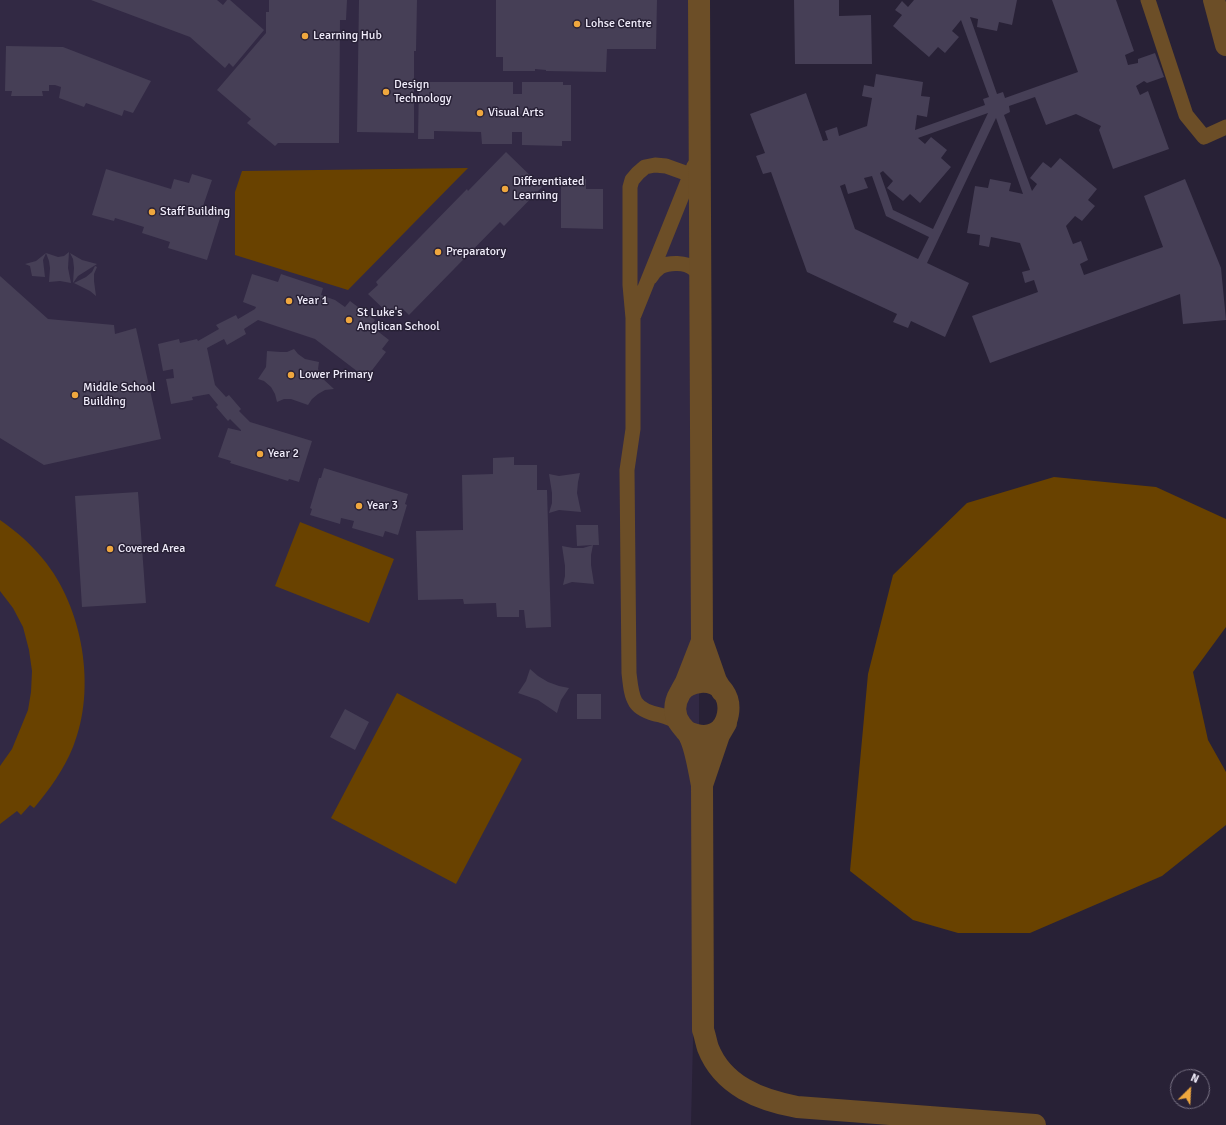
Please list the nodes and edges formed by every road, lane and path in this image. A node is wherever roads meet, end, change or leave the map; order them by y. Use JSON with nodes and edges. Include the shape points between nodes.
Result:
{"nodes":[{"id":1,"x":699,"y":0,"type":"edge"},
{"id":2,"x":1148,"y":0,"type":"edge"},
{"id":3,"x":1214,"y":0,"type":"edge"},
{"id":4,"x":1226,"y":45,"type":"edge"},
{"id":5,"x":1226,"y":127,"type":"edge"},
{"id":6,"x":696,"y":183,"type":"junction"},
{"id":7,"x":701,"y":280,"type":"junction"},
{"id":8,"x":647,"y":283,"type":"junction"},
{"id":9,"x":633,"y":318,"type":"junction"},
{"id":10,"x":702,"y":641,"type":"junction"},
{"id":11,"x":681,"y":691,"type":"junction"},
{"id":12,"x":722,"y":691,"type":"junction"},
{"id":13,"x":726,"y":723,"type":"junction"},
{"id":14,"x":683,"y":727,"type":"junction"},
{"id":15,"x":702,"y":785,"type":"junction"},
{"id":16,"x":1035,"y":1125,"type":"edge"}],
"edges":[{"from":1,"to":6,"type":"street","via":[[700,150]]},
{"from":2,"to":5,"type":"lane","via":[[1186,115],[1204,137]]},
{"from":3,"to":4,"type":"street"},
{"from":6,"to":7,"type":"street"},
{"from":6,"to":8,"type":"lane"},
{"from":6,"to":9,"type":"lane","via":[[666,166],[655,165],[638,172],[632,180],[629,196]]},
{"from":7,"to":8,"type":"lane","via":[[690,266],[674,264],[660,267]]},
{"from":7,"to":10,"type":"street"},
{"from":8,"to":9,"type":"lane"},
{"from":9,"to":14,"type":"lane","via":[[633,429],[627,470],[629,673],[633,697],[639,708],[673,718]]},
{"from":10,"to":11,"type":"street"},
{"from":10,"to":12,"type":"street"},
{"from":11,"to":12,"type":"street","via":[[696,682],[714,684]]},
{"from":11,"to":14,"type":"street","via":[[674,708]]},
{"from":12,"to":13,"type":"street","via":[[729,706]]},
{"from":13,"to":14,"type":"street","via":[[720,730],[702,736],[694,735]]},
{"from":13,"to":15,"type":"street","via":[[719,735]]},
{"from":14,"to":15,"type":"street","via":[[690,737]]},
{"from":15,"to":16,"type":"street","via":[[703,1030],[715,1062],[726,1074],[740,1087],[756,1096],[774,1103],[797,1107]]}]}
